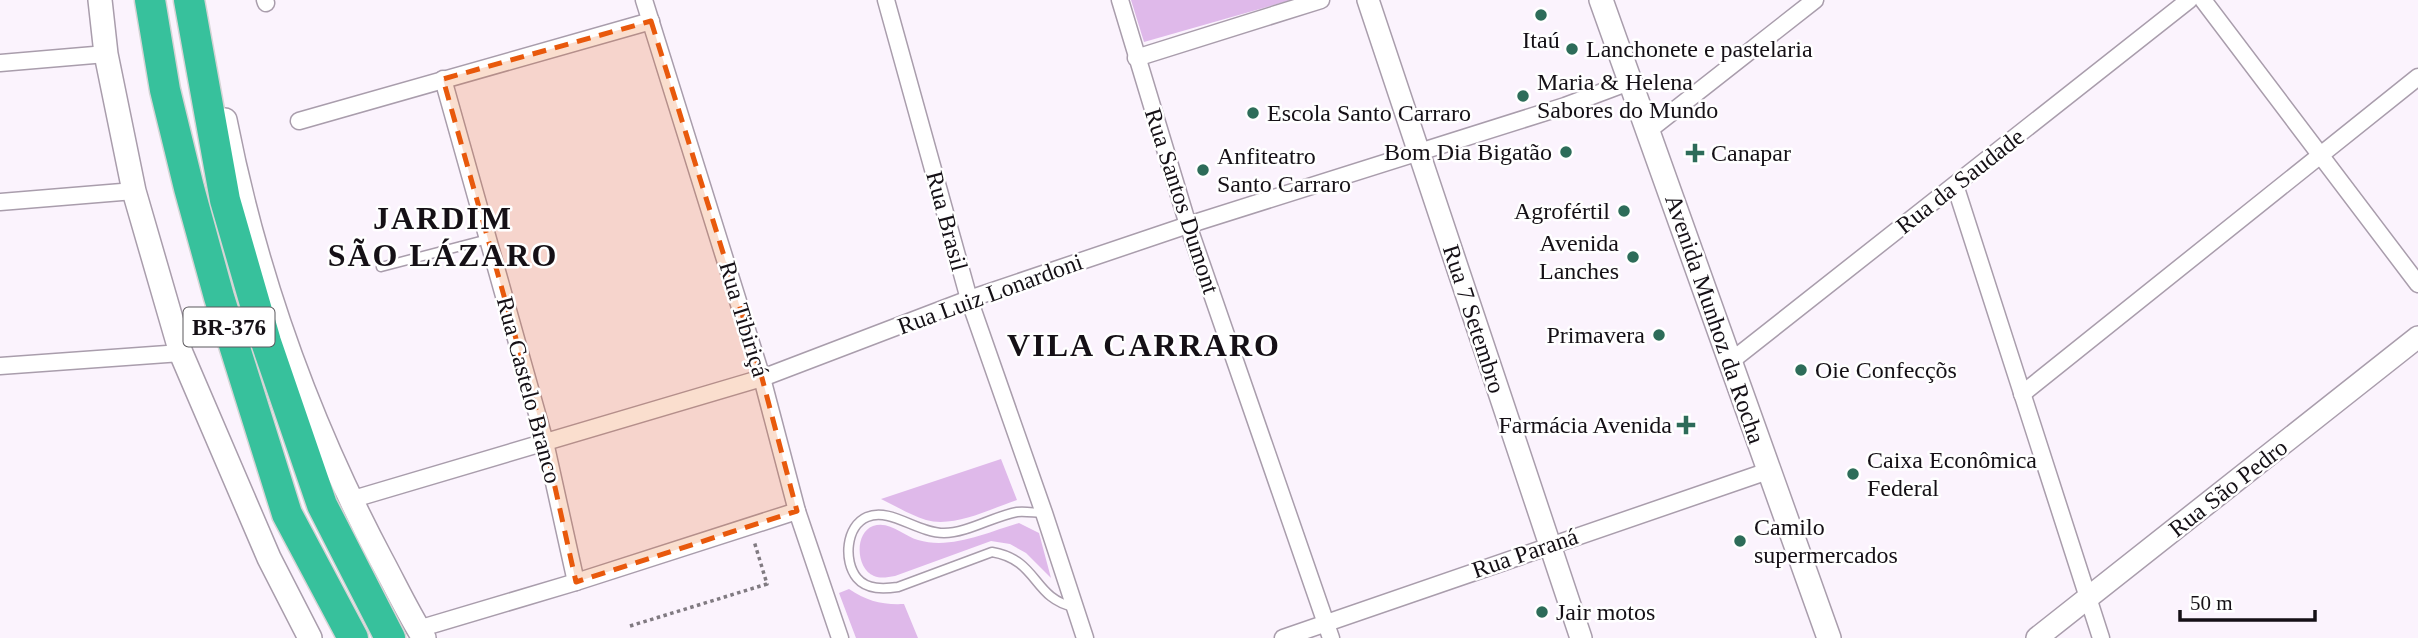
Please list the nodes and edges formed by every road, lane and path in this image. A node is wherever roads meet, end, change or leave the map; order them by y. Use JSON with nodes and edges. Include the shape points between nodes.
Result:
{"nodes":[{"id":1,"x":100,"y":0,"type":"edge"},
{"id":2,"x":150,"y":0,"type":"edge"},
{"id":3,"x":189,"y":0,"type":"edge"},
{"id":4,"x":202,"y":0,"type":"edge"},
{"id":5,"x":644,"y":0,"type":"edge"},
{"id":6,"x":886,"y":0,"type":"edge"},
{"id":7,"x":1120,"y":0,"type":"edge"},
{"id":8,"x":1321,"y":0,"type":"edge"},
{"id":9,"x":1368,"y":0,"type":"edge"},
{"id":10,"x":1601,"y":0,"type":"edge"},
{"id":11,"x":1815,"y":0,"type":"edge"},
{"id":12,"x":2189,"y":0,"type":"edge"},
{"id":13,"x":2203,"y":0,"type":"edge"},
{"id":14,"x":651,"y":21,"type":"junction"},
{"id":15,"x":106,"y":54,"type":"junction"},
{"id":16,"x":1136,"y":58,"type":"junction"},
{"id":17,"x":0,"y":63,"type":"edge"},
{"id":18,"x":2418,"y":77,"type":"edge"},
{"id":19,"x":443,"y":79,"type":"junction"},
{"id":20,"x":1629,"y":82,"type":"junction"},
{"id":21,"x":299,"y":121,"type":"dead end"},
{"id":22,"x":1648,"y":131,"type":"junction"},
{"id":23,"x":1419,"y":153,"type":"junction"},
{"id":24,"x":2320,"y":154,"type":"junction"},
{"id":25,"x":1955,"y":185,"type":"junction"},
{"id":26,"x":134,"y":191,"type":"junction"},
{"id":27,"x":0,"y":202,"type":"edge"},
{"id":28,"x":1188,"y":225,"type":"junction"},
{"id":29,"x":488,"y":239,"type":"junction"},
{"id":30,"x":381,"y":267,"type":"dead end"},
{"id":31,"x":2418,"y":284,"type":"edge"},
{"id":32,"x":969,"y":299,"type":"junction"},
{"id":33,"x":2418,"y":337,"type":"edge"},
{"id":34,"x":181,"y":353,"type":"junction"},
{"id":35,"x":1730,"y":362,"type":"junction"},
{"id":36,"x":0,"y":366,"type":"edge"},
{"id":37,"x":762,"y":378,"type":"junction"},
{"id":38,"x":2022,"y":394,"type":"junction"},
{"id":39,"x":545,"y":442,"type":"junction"},
{"id":40,"x":1768,"y":471,"type":"junction"},
{"id":41,"x":350,"y":500,"type":"junction"},
{"id":42,"x":797,"y":511,"type":"junction"},
{"id":43,"x":1044,"y":513,"type":"junction"},
{"id":44,"x":749,"y":526,"type":"junction"},
{"id":45,"x":1548,"y":545,"type":"junction"},
{"id":46,"x":576,"y":582,"type":"junction"},
{"id":47,"x":2088,"y":599,"type":"junction"},
{"id":48,"x":1075,"y":608,"type":"junction"},
{"id":49,"x":630,"y":626,"type":"dead end"},
{"id":50,"x":1328,"y":631,"type":"edge"},
{"id":51,"x":421,"y":633,"type":"edge"},
{"id":52,"x":310,"y":638,"type":"edge"},
{"id":53,"x":354,"y":638,"type":"edge"},
{"id":54,"x":390,"y":638,"type":"edge"},
{"id":55,"x":840,"y":638,"type":"edge"},
{"id":56,"x":1085,"y":638,"type":"edge"},
{"id":57,"x":1283,"y":638,"type":"edge"},
{"id":58,"x":1581,"y":638,"type":"edge"},
{"id":59,"x":1829,"y":638,"type":"edge"},
{"id":60,"x":2037,"y":638,"type":"edge"},
{"id":61,"x":2101,"y":638,"type":"edge"}],
"edges":[{"from":1,"to":15,"type":"main road"},
{"from":2,"to":53,"type":"highway","number":"BR-376","via":[[164,90],[189,188],[287,514]]},
{"from":3,"to":54,"type":"highway","number":"BR-376","via":[[225,200],[266,342],[322,505]]},
{"from":4,"to":41,"type":"main road","via":[[229,143],[269,299]]},
{"from":5,"to":14,"type":"street","name":"Rua Tibiriçá"},
{"from":6,"to":32,"type":"street","name":"Rua Brasil"},
{"from":7,"to":16,"type":"street","name":"Rua Santos Dumont"},
{"from":8,"to":16,"type":"street"},
{"from":9,"to":23,"type":"street","name":"Rua 7 Setembro"},
{"from":10,"to":20,"type":"main road","name":"Avenida Munhoz da Rocha"},
{"from":11,"to":22,"type":"street"},
{"from":12,"to":25,"type":"street","name":"Rua da Saudade"},
{"from":13,"to":24,"type":"street"},
{"from":14,"to":19,"type":"street"},
{"from":14,"to":37,"type":"street","name":"Rua Tibiriçá"},
{"from":15,"to":17,"type":"street"},
{"from":15,"to":26,"type":"main road"},
{"from":16,"to":28,"type":"street","name":"Rua Santos Dumont"},
{"from":18,"to":24,"type":"street"},
{"from":19,"to":21,"type":"street"},
{"from":19,"to":29,"type":"street","name":"Rua Castelo Branco"},
{"from":20,"to":22,"type":"main road","name":"Avenida Munhoz da Rocha"},
{"from":20,"to":23,"type":"street","name":"Rua Luiz Lonardoni"},
{"from":22,"to":35,"type":"main road","name":"Avenida Munhoz da Rocha"},
{"from":23,"to":28,"type":"street","name":"Rua Luiz Lonardoni"},
{"from":23,"to":45,"type":"street","name":"Rua 7 Setembro"},
{"from":24,"to":31,"type":"street"},
{"from":24,"to":38,"type":"street"},
{"from":25,"to":35,"type":"street","name":"Rua da Saudade"},
{"from":25,"to":38,"type":"street"},
{"from":26,"to":27,"type":"street"},
{"from":26,"to":34,"type":"main road"},
{"from":28,"to":32,"type":"street","name":"Rua Luiz Lonardoni"},
{"from":28,"to":50,"type":"street","name":"Rua Santos Dumont"},
{"from":29,"to":30,"type":"lane"},
{"from":29,"to":39,"type":"street","name":"Rua Castelo Branco"},
{"from":32,"to":37,"type":"street","name":"Rua Luiz Lonardoni"},
{"from":32,"to":43,"type":"street","name":"Rua Brasil"},
{"from":33,"to":47,"type":"street","name":"Rua São Pedro"},
{"from":34,"to":36,"type":"street"},
{"from":34,"to":52,"type":"main road","via":[[269,558]]},
{"from":35,"to":40,"type":"main road","name":"Avenida Munhoz da Rocha"},
{"from":37,"to":39,"type":"street","name":"Rua Luiz Lonardoni"},
{"from":37,"to":42,"type":"street","name":"Rua Tibiriçá"},
{"from":38,"to":47,"type":"street"},
{"from":39,"to":41,"type":"street","name":"Rua Luiz Lonardoni"},
{"from":39,"to":46,"type":"street","name":"Rua Castelo Branco"},
{"from":40,"to":45,"type":"street","name":"Rua Paraná"},
{"from":40,"to":59,"type":"main road","name":"Avenida Munhoz da Rocha"},
{"from":41,"to":51,"type":"main road"},
{"from":42,"to":44,"type":"street"},
{"from":42,"to":55,"type":"street","name":"Rua Tibiriçá"},
{"from":43,"to":48,"type":"street","name":"Rua Brasil"},
{"from":43,"to":48,"type":"lane","via":[[1018,512],[947,533],[922,530],[890,515],[870,516],[854,527],[852,567],[858,579],[884,589],[992,552],[1020,562],[1047,596]]},
{"from":44,"to":46,"type":"street"},
{"from":44,"to":49,"type":"path","via":[[767,584]]},
{"from":45,"to":50,"type":"street","name":"Rua Paraná"},
{"from":45,"to":58,"type":"street","name":"Rua 7 Setembro"},
{"from":46,"to":51,"type":"street"},
{"from":47,"to":60,"type":"street","name":"Rua São Pedro"},
{"from":47,"to":61,"type":"street"},
{"from":48,"to":56,"type":"street","name":"Rua Brasil"},
{"from":50,"to":57,"type":"street","name":"Rua Paraná"}]}
